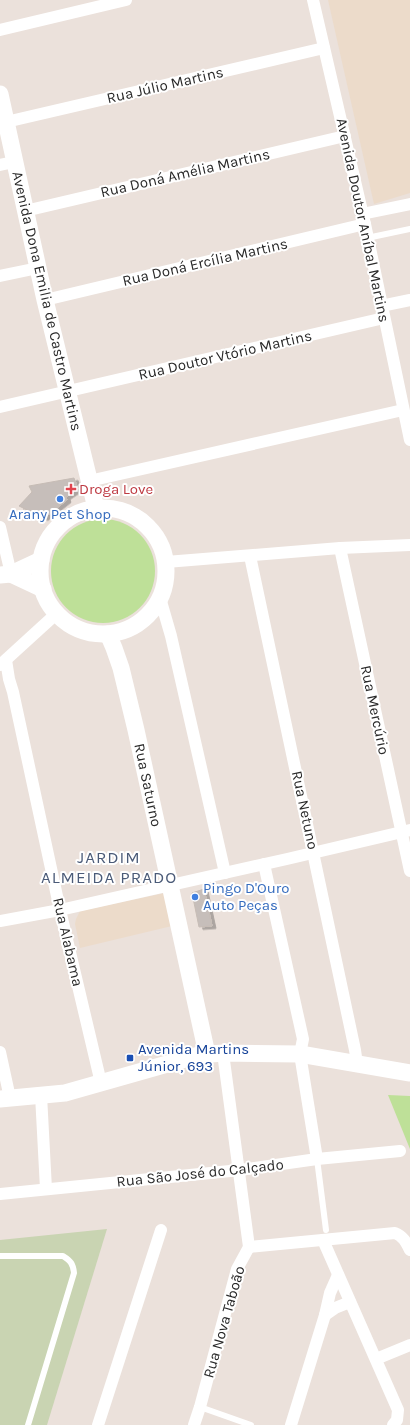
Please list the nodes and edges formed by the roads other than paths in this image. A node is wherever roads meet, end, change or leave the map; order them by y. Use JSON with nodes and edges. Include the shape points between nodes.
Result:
{"nodes":[{"id":1,"x":126,"y":0,"type":"edge"},
{"id":2,"x":314,"y":0,"type":"edge"},
{"id":3,"x":0,"y":30,"type":"edge"},
{"id":4,"x":324,"y":48,"type":"junction"},
{"id":5,"x":0,"y":94,"type":"edge"},
{"id":6,"x":6,"y":122,"type":"junction"},
{"id":7,"x":345,"y":136,"type":"junction"},
{"id":8,"x":7,"y":164,"type":"edge"},
{"id":9,"x":410,"y":204,"type":"edge"},
{"id":10,"x":25,"y":211,"type":"junction"},
{"id":11,"x":363,"y":219,"type":"junction"},
{"id":12,"x":410,"y":229,"type":"edge"},
{"id":13,"x":367,"y":238,"type":"junction"},
{"id":14,"x":38,"y":268,"type":"junction"},
{"id":15,"x":0,"y":276,"type":"edge"},
{"id":16,"x":45,"y":300,"type":"junction"},
{"id":17,"x":410,"y":300,"type":"edge"},
{"id":18,"x":381,"y":306,"type":"junction"},
{"id":19,"x":384,"y":318,"type":"junction"},
{"id":20,"x":66,"y":392,"type":"junction"},
{"id":21,"x":0,"y":407,"type":"edge"},
{"id":22,"x":403,"y":410,"type":"junction"},
{"id":23,"x":410,"y":440,"type":"edge"},
{"id":24,"x":89,"y":481,"type":"junction"},
{"id":25,"x":96,"y":508,"type":"junction"},
{"id":26,"x":0,"y":527,"type":"edge"},
{"id":27,"x":410,"y":544,"type":"edge"},
{"id":28,"x":340,"y":548,"type":"junction"},
{"id":29,"x":250,"y":556,"type":"junction"},
{"id":30,"x":41,"y":560,"type":"junction"},
{"id":31,"x":166,"y":562,"type":"junction"},
{"id":32,"x":6,"y":575,"type":"edge"},
{"id":33,"x":43,"y":590,"type":"junction"},
{"id":34,"x":160,"y":598,"type":"junction"},
{"id":35,"x":56,"y":614,"type":"junction"},
{"id":36,"x":108,"y":634,"type":"junction"},
{"id":37,"x":3,"y":663,"type":"edge"},
{"id":38,"x":406,"y":831,"type":"edge"},
{"id":39,"x":314,"y":853,"type":"junction"},
{"id":40,"x":264,"y":864,"type":"junction"},
{"id":41,"x":410,"y":871,"type":"edge"},
{"id":42,"x":225,"y":873,"type":"junction"},
{"id":43,"x":170,"y":885,"type":"junction"},
{"id":44,"x":60,"y":910,"type":"junction"},
{"id":45,"x":0,"y":921,"type":"edge"},
{"id":46,"x":0,"y":1052,"type":"edge"},
{"id":47,"x":215,"y":1054,"type":"junction"},
{"id":48,"x":300,"y":1054,"type":"junction"},
{"id":49,"x":357,"y":1064,"type":"junction"},
{"id":50,"x":410,"y":1073,"type":"edge"},
{"id":51,"x":101,"y":1083,"type":"junction"},
{"id":52,"x":41,"y":1095,"type":"junction"},
{"id":53,"x":5,"y":1098,"type":"edge"},
{"id":54,"x":400,"y":1151,"type":"dead end"},
{"id":55,"x":317,"y":1159,"type":"junction"},
{"id":56,"x":240,"y":1170,"type":"junction"},
{"id":57,"x":46,"y":1189,"type":"junction"},
{"id":58,"x":0,"y":1194,"type":"edge"},
{"id":59,"x":161,"y":1230,"type":"dead end"},
{"id":60,"x":325,"y":1235,"type":"junction"},
{"id":61,"x":249,"y":1247,"type":"junction"},
{"id":62,"x":410,"y":1250,"type":"edge"},
{"id":63,"x":0,"y":1256,"type":"edge"},
{"id":64,"x":338,"y":1275,"type":"junction"},
{"id":65,"x":350,"y":1302,"type":"junction"},
{"id":66,"x":325,"y":1315,"type":"junction"},
{"id":67,"x":410,"y":1344,"type":"edge"},
{"id":68,"x":376,"y":1359,"type":"junction"},
{"id":69,"x":200,"y":1407,"type":"junction"},
{"id":70,"x":28,"y":1425,"type":"edge"},
{"id":71,"x":98,"y":1425,"type":"edge"},
{"id":72,"x":194,"y":1425,"type":"edge"},
{"id":73,"x":251,"y":1425,"type":"edge"},
{"id":74,"x":291,"y":1425,"type":"edge"},
{"id":75,"x":393,"y":1425,"type":"edge"}],
"edges":[{"from":1,"to":3,"type":"street"},
{"from":2,"to":4,"type":"street","name":"Avenida Doutor Aníbal Martins"},
{"from":4,"to":6,"type":"street","name":"Rua Júlio Martins"},
{"from":4,"to":7,"type":"street","name":"Avenida Doutor Aníbal Martins"},
{"from":5,"to":6,"type":"street","name":"Avenida Dona Emilia de Castro Martins"},
{"from":6,"to":8,"type":"street","name":"Avenida Dona Emilia de Castro Martins"},
{"from":7,"to":10,"type":"street","name":"Rua Doná Amélia Martins"},
{"from":7,"to":11,"type":"street","name":"Avenida Doutor Aníbal Martins"},
{"from":8,"to":10,"type":"street","name":"Avenida Dona Emilia de Castro Martins"},
{"from":9,"to":11,"type":"street","name":"Rua Doná Ercília Martins"},
{"from":10,"to":14,"type":"street","name":"Avenida Dona Emilia de Castro Martins"},
{"from":11,"to":13,"type":"street","name":"Avenida Doutor Aníbal Martins"},
{"from":11,"to":16,"type":"street","name":"Rua Doná Ercília Martins"},
{"from":12,"to":13,"type":"lane"},
{"from":13,"to":18,"type":"street","name":"Avenida Doutor Aníbal Martins"},
{"from":14,"to":15,"type":"street"},
{"from":14,"to":16,"type":"street","name":"Avenida Dona Emilia de Castro Martins"},
{"from":16,"to":20,"type":"street","name":"Avenida Dona Emilia de Castro Martins"},
{"from":17,"to":18,"type":"street"},
{"from":18,"to":19,"type":"street","name":"Avenida Doutor Aníbal Martins"},
{"from":19,"to":20,"type":"street","name":"Rua Doutor Vtório Martins"},
{"from":19,"to":22,"type":"street","name":"Avenida Doutor Aníbal Martins"},
{"from":20,"to":21,"type":"street","name":"Rua Doutor Vtório Martins"},
{"from":20,"to":24,"type":"street","name":"Avenida Dona Emilia de Castro Martins"},
{"from":22,"to":23,"type":"street","name":"Avenida Doutor Aníbal Martins"},
{"from":22,"to":24,"type":"street"},
{"from":24,"to":25,"type":"street","name":"Avenida Dona Emilia de Castro Martins"},
{"from":25,"to":30,"type":"street","via":[[75,514],[59,525],[47,541]]},
{"from":25,"to":31,"type":"street","via":[[127,512],[145,524],[159,541]]},
{"from":26,"to":32,"type":"street"},
{"from":27,"to":28,"type":"street"},
{"from":28,"to":29,"type":"street"},
{"from":28,"to":38,"type":"street","name":"Rua Mercúrio"},
{"from":29,"to":31,"type":"street"},
{"from":29,"to":39,"type":"street","name":"Rua Netuno"},
{"from":30,"to":32,"type":"street"},
{"from":30,"to":33,"type":"street","via":[[40,580]]},
{"from":31,"to":34,"type":"street","via":[[166,580]]},
{"from":32,"to":33,"type":"street"},
{"from":33,"to":35,"type":"street"},
{"from":34,"to":36,"type":"street","via":[[150,614],[135,626],[122,632]]},
{"from":34,"to":42,"type":"street"},
{"from":35,"to":36,"type":"street","via":[[80,630]]},
{"from":35,"to":37,"type":"street"},
{"from":36,"to":43,"type":"street","name":"Rua Saturno","via":[[121,668]]},
{"from":37,"to":44,"type":"street","name":"Rua Alabama","via":[[13,692]]},
{"from":38,"to":39,"type":"street"},
{"from":38,"to":41,"type":"street","name":"Rua Mercúrio"},
{"from":39,"to":40,"type":"street"},
{"from":39,"to":49,"type":"street","name":"Rua Netuno"},
{"from":40,"to":42,"type":"street"},
{"from":40,"to":48,"type":"street","via":[[303,1039]]},
{"from":42,"to":43,"type":"street"},
{"from":43,"to":44,"type":"street"},
{"from":43,"to":47,"type":"street","name":"Rua Saturno"},
{"from":44,"to":45,"type":"street"},
{"from":44,"to":51,"type":"street","name":"Rua Alabama"},
{"from":46,"to":53,"type":"street"},
{"from":47,"to":48,"type":"street"},
{"from":47,"to":51,"type":"street","via":[[199,1055]]},
{"from":47,"to":56,"type":"street","name":"Rua Nova Taboão"},
{"from":48,"to":49,"type":"street"},
{"from":48,"to":55,"type":"street"},
{"from":49,"to":50,"type":"street"},
{"from":51,"to":52,"type":"street"},
{"from":52,"to":53,"type":"street"},
{"from":52,"to":57,"type":"street"},
{"from":54,"to":55,"type":"street","name":"Rua São José do Calçado"},
{"from":55,"to":56,"type":"street","name":"Rua São José do Calçado"},
{"from":55,"to":60,"type":"lane"},
{"from":56,"to":57,"type":"street","name":"Rua São José do Calçado"},
{"from":56,"to":61,"type":"street","name":"Rua Nova Taboão"},
{"from":57,"to":58,"type":"street","name":"Rua São José do Calçado"},
{"from":59,"to":71,"type":"street"},
{"from":60,"to":61,"type":"street"},
{"from":60,"to":62,"type":"street","via":[[395,1233],[406,1241]]},
{"from":60,"to":64,"type":"street"},
{"from":61,"to":69,"type":"street","name":"Rua Nova Taboão","via":[[237,1269]]},
{"from":63,"to":70,"type":"lane","via":[[64,1256],[74,1267]]},
{"from":64,"to":65,"type":"street"},
{"from":64,"to":66,"type":"street","via":[[330,1293]]},
{"from":65,"to":66,"type":"street"},
{"from":65,"to":68,"type":"street"},
{"from":66,"to":74,"type":"street"},
{"from":67,"to":68,"type":"street"},
{"from":68,"to":75,"type":"street","via":[[398,1410],[397,1420]]},
{"from":69,"to":72,"type":"street","name":"Rua Nova Taboão"},
{"from":69,"to":73,"type":"lane"}]}
